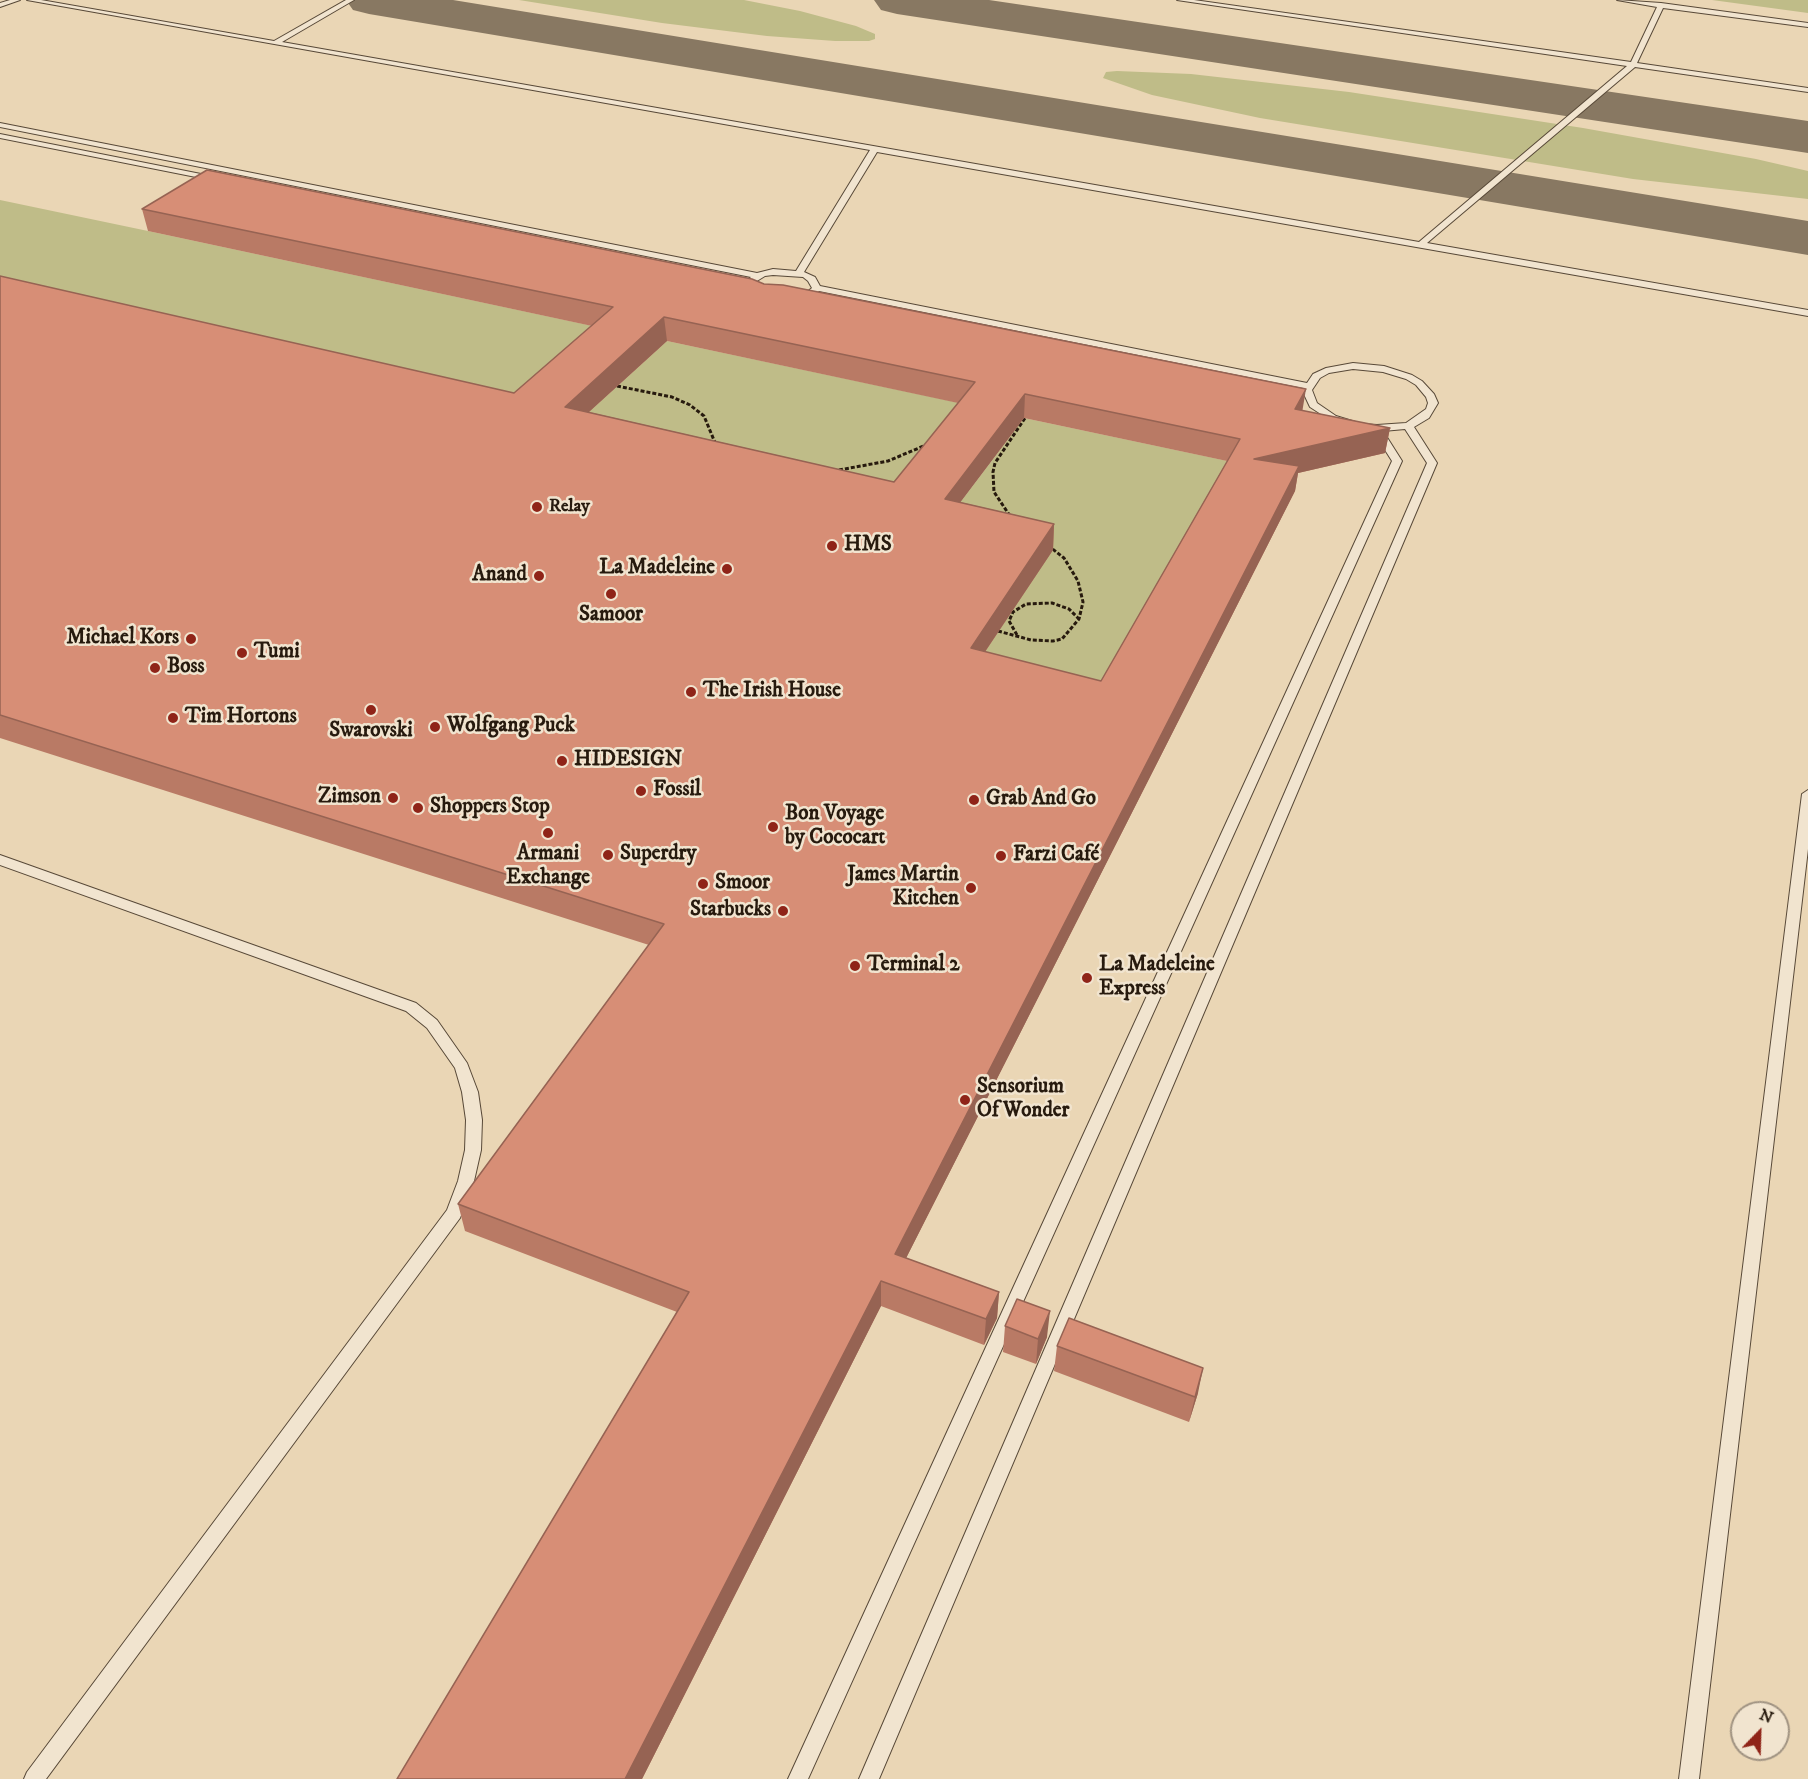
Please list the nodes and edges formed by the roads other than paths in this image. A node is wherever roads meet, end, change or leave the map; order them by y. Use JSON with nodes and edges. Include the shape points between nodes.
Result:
{"nodes":[{"id":1,"x":18,"y":0,"type":"edge"},
{"id":2,"x":30,"y":0,"type":"edge"},
{"id":3,"x":351,"y":0,"type":"edge"},
{"id":4,"x":1180,"y":0,"type":"edge"},
{"id":5,"x":1620,"y":0,"type":"edge"},
{"id":6,"x":0,"y":5,"type":"edge"},
{"id":7,"x":1661,"y":5,"type":"junction"},
{"id":8,"x":1808,"y":25,"type":"edge"},
{"id":9,"x":275,"y":43,"type":"junction"},
{"id":10,"x":1633,"y":65,"type":"junction"},
{"id":11,"x":1808,"y":90,"type":"edge"},
{"id":12,"x":0,"y":125,"type":"edge"},
{"id":13,"x":0,"y":136,"type":"edge"},
{"id":14,"x":875,"y":149,"type":"junction"},
{"id":15,"x":222,"y":180,"type":"edge"},
{"id":16,"x":1420,"y":245,"type":"junction"},
{"id":17,"x":799,"y":273,"type":"junction"},
{"id":18,"x":758,"y":276,"type":"junction"},
{"id":19,"x":736,"y":284,"type":"edge"},
{"id":20,"x":747,"y":286,"type":"junction"},
{"id":21,"x":816,"y":288,"type":"junction"},
{"id":22,"x":806,"y":298,"type":"junction"},
{"id":23,"x":817,"y":300,"type":"edge"},
{"id":24,"x":1808,"y":314,"type":"edge"},
{"id":25,"x":1308,"y":386,"type":"junction"},
{"id":26,"x":1297,"y":397,"type":"edge"},
{"id":27,"x":1309,"y":400,"type":"junction"},
{"id":28,"x":1408,"y":426,"type":"junction"},
{"id":29,"x":1377,"y":428,"type":"junction"},
{"id":30,"x":1808,"y":794,"type":"edge"},
{"id":31,"x":0,"y":860,"type":"edge"},
{"id":32,"x":34,"y":1779,"type":"edge"},
{"id":33,"x":798,"y":1779,"type":"edge"},
{"id":34,"x":869,"y":1779,"type":"edge"},
{"id":35,"x":1689,"y":1779,"type":"edge"}],
"edges":[{"from":1,"to":6,"type":"lane"},
{"from":2,"to":9,"type":"lane"},
{"from":3,"to":9,"type":"lane"},
{"from":4,"to":10,"type":"lane"},
{"from":5,"to":7,"type":"lane"},
{"from":7,"to":8,"type":"lane"},
{"from":7,"to":10,"type":"lane"},
{"from":9,"to":14,"type":"lane"},
{"from":10,"to":11,"type":"lane"},
{"from":10,"to":16,"type":"lane"},
{"from":12,"to":18,"type":"lane"},
{"from":13,"to":15,"type":"lane"},
{"from":14,"to":16,"type":"lane"},
{"from":14,"to":17,"type":"lane"},
{"from":16,"to":24,"type":"lane"},
{"from":17,"to":18,"type":"lane"},
{"from":17,"to":21,"type":"lane","via":[[812,279]]},
{"from":18,"to":20,"type":"lane"},
{"from":19,"to":20,"type":"lane"},
{"from":20,"to":22,"type":"lane","via":[[749,294],[765,302],[788,303]]},
{"from":21,"to":22,"type":"lane"},
{"from":21,"to":25,"type":"lane"},
{"from":22,"to":23,"type":"lane"},
{"from":25,"to":27,"type":"lane"},
{"from":25,"to":28,"type":"lane","via":[[1316,376],[1338,368],[1368,367],[1403,375],[1427,389],[1433,403],[1426,416]]},
{"from":26,"to":27,"type":"lane"},
{"from":27,"to":29,"type":"lane","via":[[1332,418]]},
{"from":28,"to":29,"type":"lane"},
{"from":28,"to":34,"type":"lane","via":[[1432,463]]},
{"from":29,"to":33,"type":"lane","via":[[1397,460]]},
{"from":30,"to":35,"type":"lane"},
{"from":31,"to":32,"type":"lane","via":[[411,1007],[432,1024],[462,1067],[474,1120],[473,1150],[454,1213]]}]}
